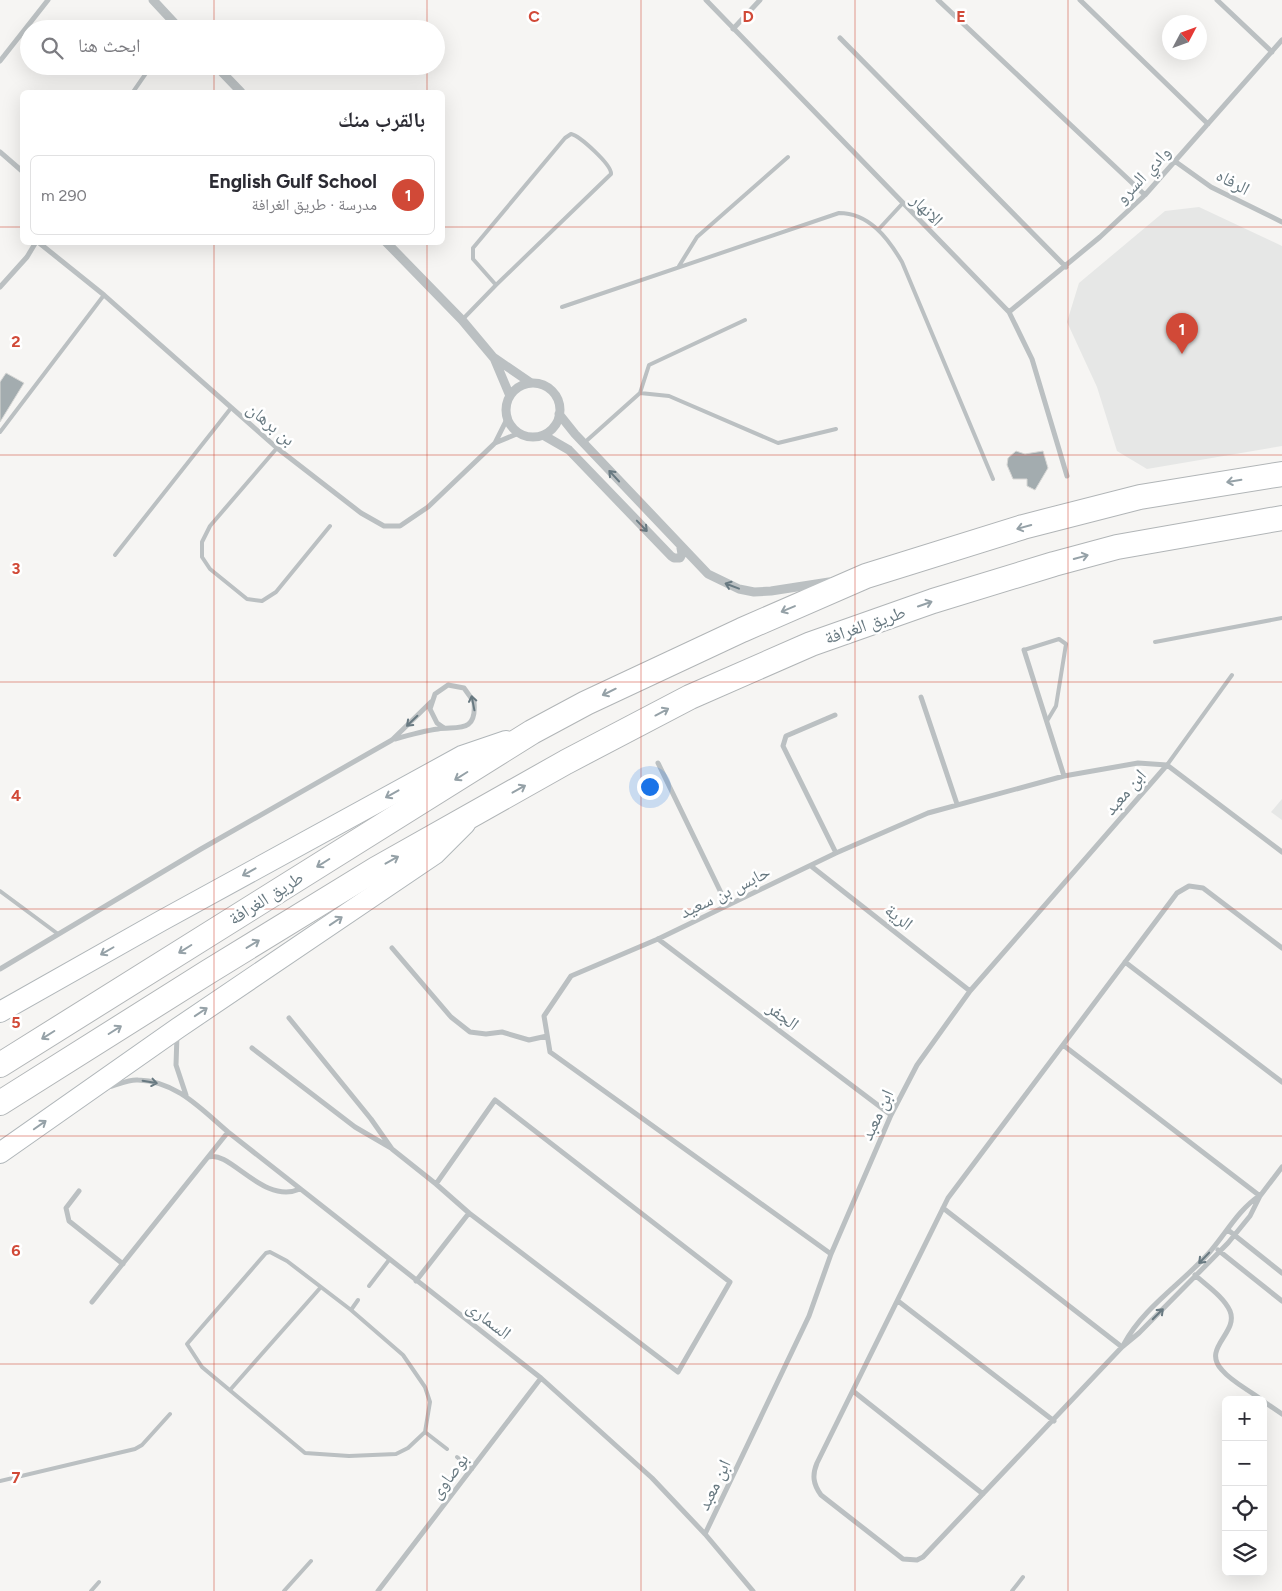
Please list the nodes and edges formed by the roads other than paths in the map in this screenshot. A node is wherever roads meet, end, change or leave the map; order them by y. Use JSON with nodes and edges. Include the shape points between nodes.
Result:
{"nodes":[{"id":1,"x":48,"y":0,"type":"edge"},
{"id":2,"x":153,"y":0,"type":"edge"},
{"id":3,"x":706,"y":0,"type":"edge"},
{"id":4,"x":760,"y":0,"type":"edge"},
{"id":5,"x":938,"y":0,"type":"edge"},
{"id":6,"x":1080,"y":0,"type":"edge"},
{"id":7,"x":1218,"y":0,"type":"edge"},
{"id":8,"x":32,"y":20,"type":"edge"},
{"id":9,"x":171,"y":20,"type":"edge"},
{"id":10,"x":733,"y":29,"type":"junction"},
{"id":11,"x":20,"y":36,"type":"edge"},
{"id":12,"x":840,"y":38,"type":"dead end"},
{"id":13,"x":1282,"y":40,"type":"edge"},
{"id":14,"x":0,"y":49,"type":"edge"},
{"id":15,"x":1272,"y":52,"type":"junction"},
{"id":16,"x":6,"y":54,"type":"junction"},
{"id":17,"x":0,"y":62,"type":"edge"},
{"id":18,"x":145,"y":75,"type":"edge"},
{"id":19,"x":225,"y":75,"type":"edge"},
{"id":20,"x":134,"y":90,"type":"edge"},
{"id":21,"x":239,"y":90,"type":"edge"},
{"id":22,"x":1208,"y":124,"type":"junction"},
{"id":23,"x":0,"y":152,"type":"edge"},
{"id":24,"x":788,"y":157,"type":"dead end"},
{"id":25,"x":1176,"y":162,"type":"junction"},
{"id":26,"x":20,"y":169,"type":"edge"},
{"id":27,"x":1145,"y":194,"type":"junction"},
{"id":28,"x":902,"y":204,"type":"junction"},
{"id":29,"x":1282,"y":222,"type":"edge"},
{"id":30,"x":878,"y":230,"type":"junction"},
{"id":31,"x":35,"y":245,"type":"edge"},
{"id":32,"x":41,"y":245,"type":"edge"},
{"id":33,"x":389,"y":245,"type":"edge"},
{"id":34,"x":679,"y":267,"type":"junction"},
{"id":35,"x":1066,"y":267,"type":"junction"},
{"id":36,"x":496,"y":285,"type":"junction"},
{"id":37,"x":0,"y":287,"type":"edge"},
{"id":38,"x":104,"y":295,"type":"junction"},
{"id":39,"x":562,"y":307,"type":"dead end"},
{"id":40,"x":1009,"y":312,"type":"junction"},
{"id":41,"x":462,"y":320,"type":"junction"},
{"id":42,"x":745,"y":320,"type":"dead end"},
{"id":43,"x":494,"y":357,"type":"junction"},
{"id":44,"x":532,"y":384,"type":"junction"},
{"id":45,"x":640,"y":393,"type":"junction"},
{"id":46,"x":510,"y":396,"type":"junction"},
{"id":47,"x":231,"y":408,"type":"junction"},
{"id":48,"x":559,"y":414,"type":"junction"},
{"id":49,"x":507,"y":419,"type":"junction"},
{"id":50,"x":836,"y":429,"type":"dead end"},
{"id":51,"x":0,"y":432,"type":"edge"},
{"id":52,"x":519,"y":433,"type":"junction"},
{"id":53,"x":543,"y":435,"type":"junction"},
{"id":54,"x":584,"y":443,"type":"junction"},
{"id":55,"x":495,"y":444,"type":"junction"},
{"id":56,"x":277,"y":448,"type":"junction"},
{"id":57,"x":1282,"y":474,"type":"edge"},
{"id":58,"x":1068,"y":476,"type":"dead end"},
{"id":59,"x":992,"y":479,"type":"dead end"},
{"id":60,"x":1282,"y":518,"type":"edge"},
{"id":61,"x":330,"y":526,"type":"dead end"},
{"id":62,"x":681,"y":548,"type":"junction"},
{"id":63,"x":115,"y":555,"type":"dead end"},
{"id":64,"x":866,"y":576,"type":"junction"},
{"id":65,"x":1282,"y":618,"type":"edge"},
{"id":66,"x":1155,"y":642,"type":"dead end"},
{"id":67,"x":1024,"y":650,"type":"joint"},
{"id":68,"x":1232,"y":675,"type":"dead end"},
{"id":69,"x":921,"y":697,"type":"dead end"},
{"id":70,"x":431,"y":702,"type":"junction"},
{"id":71,"x":835,"y":715,"type":"dead end"},
{"id":72,"x":1046,"y":721,"type":"junction"},
{"id":73,"x":444,"y":728,"type":"junction"},
{"id":74,"x":532,"y":732,"type":"junction"},
{"id":75,"x":392,"y":740,"type":"junction"},
{"id":76,"x":658,"y":763,"type":"dead end"},
{"id":77,"x":1167,"y":765,"type":"junction"},
{"id":78,"x":1064,"y":776,"type":"junction"},
{"id":79,"x":957,"y":804,"type":"junction"},
{"id":80,"x":476,"y":813,"type":"junction"},
{"id":81,"x":1282,"y":852,"type":"edge"},
{"id":82,"x":836,"y":853,"type":"junction"},
{"id":83,"x":811,"y":866,"type":"junction"},
{"id":84,"x":0,"y":891,"type":"edge"},
{"id":85,"x":726,"y":905,"type":"junction"},
{"id":86,"x":58,"y":934,"type":"junction"},
{"id":87,"x":658,"y":939,"type":"junction"},
{"id":88,"x":392,"y":948,"type":"dead end"},
{"id":89,"x":1282,"y":948,"type":"edge"},
{"id":90,"x":1125,"y":962,"type":"junction"},
{"id":91,"x":0,"y":969,"type":"edge"},
{"id":92,"x":970,"y":991,"type":"junction"},
{"id":93,"x":0,"y":1012,"type":"edge"},
{"id":94,"x":289,"y":1018,"type":"dead end"},
{"id":95,"x":178,"y":1028,"type":"junction"},
{"id":96,"x":548,"y":1036,"type":"junction"},
{"id":97,"x":1064,"y":1045,"type":"junction"},
{"id":98,"x":252,"y":1048,"type":"dead end"},
{"id":99,"x":0,"y":1065,"type":"edge"},
{"id":100,"x":1282,"y":1082,"type":"edge"},
{"id":101,"x":86,"y":1094,"type":"junction"},
{"id":102,"x":186,"y":1096,"type":"junction"},
{"id":103,"x":0,"y":1103,"type":"edge"},
{"id":104,"x":891,"y":1115,"type":"junction"},
{"id":105,"x":228,"y":1132,"type":"junction"},
{"id":106,"x":392,"y":1149,"type":"junction"},
{"id":107,"x":0,"y":1153,"type":"edge"},
{"id":108,"x":208,"y":1157,"type":"junction"},
{"id":109,"x":1282,"y":1167,"type":"edge"},
{"id":110,"x":436,"y":1184,"type":"junction"},
{"id":111,"x":300,"y":1189,"type":"junction"},
{"id":112,"x":79,"y":1191,"type":"dead end"},
{"id":113,"x":1260,"y":1196,"type":"junction"},
{"id":114,"x":943,"y":1208,"type":"junction"},
{"id":115,"x":469,"y":1213,"type":"junction"},
{"id":116,"x":1228,"y":1230,"type":"junction"},
{"id":117,"x":1234,"y":1236,"type":"junction"},
{"id":118,"x":1215,"y":1246,"type":"junction"},
{"id":119,"x":1220,"y":1252,"type":"junction"},
{"id":120,"x":831,"y":1254,"type":"junction"},
{"id":121,"x":389,"y":1260,"type":"junction"},
{"id":122,"x":123,"y":1264,"type":"junction"},
{"id":123,"x":1191,"y":1271,"type":"junction"},
{"id":124,"x":1282,"y":1273,"type":"edge"},
{"id":125,"x":1197,"y":1276,"type":"junction"},
{"id":126,"x":416,"y":1281,"type":"junction"},
{"id":127,"x":369,"y":1286,"type":"dead end"},
{"id":128,"x":321,"y":1287,"type":"junction"},
{"id":129,"x":1282,"y":1293,"type":"edge"},
{"id":130,"x":358,"y":1300,"type":"dead end"},
{"id":131,"x":1280,"y":1300,"type":"edge"},
{"id":132,"x":898,"y":1301,"type":"junction"},
{"id":133,"x":92,"y":1302,"type":"dead end"},
{"id":134,"x":352,"y":1310,"type":"junction"},
{"id":135,"x":1122,"y":1347,"type":"junction"},
{"id":136,"x":541,"y":1378,"type":"junction"},
{"id":137,"x":230,"y":1390,"type":"junction"},
{"id":138,"x":853,"y":1391,"type":"junction"},
{"id":139,"x":1258,"y":1396,"type":"edge"},
{"id":140,"x":1267,"y":1403,"type":"edge"},
{"id":141,"x":170,"y":1414,"type":"dead end"},
{"id":142,"x":1282,"y":1414,"type":"edge"},
{"id":143,"x":1054,"y":1420,"type":"junction"},
{"id":144,"x":424,"y":1432,"type":"junction"},
{"id":145,"x":447,"y":1449,"type":"dead end"},
{"id":146,"x":458,"y":1458,"type":"dead end"},
{"id":147,"x":472,"y":1469,"type":"junction"},
{"id":148,"x":0,"y":1481,"type":"edge"},
{"id":149,"x":983,"y":1494,"type":"junction"},
{"id":150,"x":705,"y":1534,"type":"junction"},
{"id":151,"x":311,"y":1561,"type":"dead end"},
{"id":152,"x":1024,"y":1577,"type":"dead end"},
{"id":153,"x":99,"y":1582,"type":"dead end"},
{"id":154,"x":91,"y":1591,"type":"edge"},
{"id":155,"x":284,"y":1591,"type":"edge"},
{"id":156,"x":378,"y":1591,"type":"edge"},
{"id":157,"x":753,"y":1591,"type":"edge"},
{"id":158,"x":1012,"y":1591,"type":"edge"}],
"edges":[{"from":1,"to":8,"type":"street"},
{"from":2,"to":9,"type":"street"},
{"from":3,"to":10,"type":"street","name":"الانهار"},
{"from":4,"to":10,"type":"street"},
{"from":5,"to":27,"type":"street"},
{"from":6,"to":22,"type":"street"},
{"from":7,"to":15,"type":"street"},
{"from":10,"to":28,"type":"street","name":"الانهار"},
{"from":11,"to":16,"type":"street"},
{"from":12,"to":35,"type":"street"},
{"from":13,"to":15,"type":"street","name":"وادي السرو"},
{"from":14,"to":16,"type":"street"},
{"from":15,"to":22,"type":"street","name":"وادي السرو"},
{"from":16,"to":17,"type":"street"},
{"from":18,"to":20,"type":"lane"},
{"from":19,"to":21,"type":"street"},
{"from":22,"to":25,"type":"street","name":"وادي السرو"},
{"from":23,"to":26,"type":"street"},
{"from":24,"to":34,"type":"lane","via":[[697,237]]},
{"from":25,"to":27,"type":"street","name":"وادي السرو"},
{"from":25,"to":29,"type":"street","name":"الرفاه","via":[[1211,187]]},
{"from":27,"to":35,"type":"street","name":"وادي السرو"},
{"from":28,"to":30,"type":"lane"},
{"from":28,"to":40,"type":"street","name":"الانهار"},
{"from":30,"to":34,"type":"lane","via":[[864,218],[852,213],[839,213]]},
{"from":30,"to":59,"type":"lane","via":[[902,262]]},
{"from":31,"to":37,"type":"street"},
{"from":32,"to":38,"type":"street","name":"بن برهان"},
{"from":33,"to":41,"type":"street"},
{"from":34,"to":39,"type":"lane"},
{"from":35,"to":40,"type":"street","name":"وادي السرو"},
{"from":36,"to":36,"type":"lane","via":[[611,174],[609,165],[575,135],[564,138],[473,248],[473,259]]},
{"from":36,"to":41,"type":"lane"},
{"from":38,"to":47,"type":"street","name":"بن برهان"},
{"from":38,"to":51,"type":"lane"},
{"from":40,"to":58,"type":"street","name":"الانهار","via":[[1032,359]]},
{"from":41,"to":43,"type":"street"},
{"from":42,"to":45,"type":"lane","via":[[649,365]]},
{"from":43,"to":44,"type":"street"},
{"from":43,"to":46,"type":"street"},
{"from":44,"to":46,"type":"street","via":[[519,387]]},
{"from":44,"to":48,"type":"street","via":[[539,384],[552,392]]},
{"from":45,"to":50,"type":"lane","via":[[669,396],[778,443]]},
{"from":45,"to":54,"type":"lane"},
{"from":46,"to":49,"type":"street"},
{"from":47,"to":56,"type":"street","name":"بن برهان"},
{"from":47,"to":63,"type":"lane"},
{"from":48,"to":53,"type":"street","via":[[552,429]]},
{"from":48,"to":54,"type":"street"},
{"from":49,"to":52,"type":"street"},
{"from":49,"to":55,"type":"street","name":"بن برهان"},
{"from":52,"to":53,"type":"street","via":[[531,437]]},
{"from":52,"to":55,"type":"street","name":"بن برهان"},
{"from":53,"to":62,"type":"street","one_way":true,"via":[[569,450],[671,556],[680,558]]},
{"from":62,"to":54,"type":"street","one_way":true},
{"from":55,"to":56,"type":"street","name":"بن برهان","via":[[428,507],[400,526],[384,526],[361,513]]},
{"from":56,"to":61,"type":"lane","via":[[210,526],[202,542],[202,557],[210,569],[247,599],[262,601],[276,592]]},
{"from":57,"to":64,"type":"highway","name":"طريق الغرافة","one_way":true,"via":[[1140,496],[1023,527]]},
{"from":80,"to":60,"type":"highway","name":"طريق الغرافة","one_way":true,"via":[[690,697],[812,644],[933,601],[1063,562],[1118,548]]},
{"from":64,"to":62,"type":"street","one_way":true,"via":[[754,592],[708,574]]},
{"from":64,"to":74,"type":"highway","name":"طريق الغرافة","one_way":true,"via":[[733,634]]},
{"from":65,"to":66,"type":"lane"},
{"from":67,"to":72,"type":"street"},
{"from":67,"to":72,"type":"lane","via":[[1059,639],[1066,644],[1056,706]]},
{"from":68,"to":77,"type":"lane"},
{"from":69,"to":79,"type":"street"},
{"from":70,"to":73,"type":"street","via":[[432,717]]},
{"from":73,"to":70,"type":"street","one_way":true,"via":[[460,729],[473,718],[475,710],[471,694],[464,688],[448,685],[441,688]]},
{"from":70,"to":75,"type":"street","one_way":true},
{"from":71,"to":82,"type":"street","via":[[786,736],[783,746]]},
{"from":72,"to":78,"type":"street"},
{"from":73,"to":75,"type":"street"},
{"from":74,"to":93,"type":"main road","name":"طريق الغرافة","one_way":true,"via":[[462,756]]},
{"from":74,"to":99,"type":"highway","name":"طريق الغرافة","one_way":true},
{"from":75,"to":86,"type":"street"},
{"from":76,"to":85,"type":"street"},
{"from":77,"to":78,"type":"street","name":"حابس بن سعيد","via":[[1138,763]]},
{"from":77,"to":81,"type":"street"},
{"from":77,"to":92,"type":"street","name":"ابن معبد"},
{"from":78,"to":79,"type":"street","name":"حابس بن سعيد"},
{"from":79,"to":82,"type":"street","name":"حابس بن سعيد","via":[[928,813]]},
{"from":95,"to":80,"type":"main road","name":"طريق الغرافة","one_way":true,"via":[[436,854]]},
{"from":103,"to":80,"type":"highway","name":"طريق الغرافة","one_way":true,"via":[[224,961]]},
{"from":82,"to":83,"type":"street","name":"حابس بن سعيد"},
{"from":83,"to":85,"type":"street","name":"حابس بن سعيد"},
{"from":83,"to":92,"type":"street","name":"الرية"},
{"from":84,"to":86,"type":"lane"},
{"from":85,"to":87,"type":"street","name":"حابس بن سعيد"},
{"from":86,"to":91,"type":"street"},
{"from":87,"to":96,"type":"street","name":"حابس بن سعيد","via":[[572,976],[544,1016]]},
{"from":87,"to":104,"type":"street","name":"الجفر"},
{"from":88,"to":96,"type":"street","via":[[451,1017],[470,1032],[502,1032],[529,1040]]},
{"from":89,"to":90,"type":"street","via":[[1203,888],[1189,886],[1177,893]]},
{"from":90,"to":97,"type":"street"},
{"from":90,"to":100,"type":"street"},
{"from":92,"to":104,"type":"street","name":"ابن معبد","via":[[917,1065]]},
{"from":94,"to":106,"type":"street"},
{"from":95,"to":101,"type":"main road","name":"طريق الغرافة"},
{"from":95,"to":102,"type":"street","via":[[176,1065]]},
{"from":96,"to":120,"type":"street","name":"حابس بن سعيد","via":[[550,1052]]},
{"from":97,"to":113,"type":"street"},
{"from":97,"to":114,"type":"street","via":[[962,1178]]},
{"from":98,"to":106,"type":"street","via":[[355,1127]]},
{"from":101,"to":102,"type":"street","name":"السمارى","one_way":true,"via":[[137,1079],[166,1084]]},
{"from":107,"to":101,"type":"main road","name":"طريق الغرافة","one_way":true},
{"from":102,"to":105,"type":"street","name":"السمارى"},
{"from":104,"to":120,"type":"street","name":"ابن معبد"},
{"from":105,"to":108,"type":"street"},
{"from":105,"to":111,"type":"street","name":"السمارى"},
{"from":106,"to":110,"type":"street"},
{"from":108,"to":111,"type":"street","via":[[222,1158],[262,1186],[287,1192]]},
{"from":108,"to":122,"type":"street"},
{"from":109,"to":113,"type":"street"},
{"from":110,"to":115,"type":"street"},
{"from":110,"to":115,"type":"street","via":[[495,1100],[730,1282],[678,1372]]},
{"from":111,"to":121,"type":"street","name":"السمارى"},
{"from":112,"to":122,"type":"street","via":[[66,1208],[69,1221]]},
{"from":113,"to":116,"type":"street","via":[[1242,1211]]},
{"from":113,"to":117,"type":"street","via":[[1254,1210]]},
{"from":114,"to":132,"type":"street"},
{"from":114,"to":135,"type":"street"},
{"from":115,"to":126,"type":"street"},
{"from":116,"to":117,"type":"street"},
{"from":116,"to":118,"type":"street"},
{"from":117,"to":119,"type":"street"},
{"from":117,"to":124,"type":"street"},
{"from":118,"to":119,"type":"street"},
{"from":118,"to":123,"type":"street","one_way":true},
{"from":119,"to":125,"type":"street"},
{"from":119,"to":131,"type":"street"},
{"from":120,"to":150,"type":"street","name":"ابن معبد","via":[[809,1316]]},
{"from":121,"to":126,"type":"street","name":"السمارى"},
{"from":121,"to":127,"type":"lane"},
{"from":122,"to":133,"type":"street"},
{"from":123,"to":125,"type":"street"},
{"from":123,"to":135,"type":"street","via":[[1140,1321]]},
{"from":135,"to":125,"type":"street","one_way":true},
{"from":125,"to":139,"type":"street","via":[[1230,1311],[1231,1325],[1217,1346],[1217,1363]]},
{"from":126,"to":136,"type":"street","name":"السمارى"},
{"from":128,"to":134,"type":"lane"},
{"from":128,"to":137,"type":"lane"},
{"from":128,"to":137,"type":"lane","via":[[287,1261],[266,1252],[187,1344],[202,1367]]},
{"from":129,"to":131,"type":"street"},
{"from":130,"to":134,"type":"lane"},
{"from":132,"to":138,"type":"street"},
{"from":132,"to":143,"type":"street"},
{"from":134,"to":144,"type":"lane","via":[[403,1355],[425,1387],[430,1402]]},
{"from":135,"to":143,"type":"street"},
{"from":136,"to":147,"type":"street","name":"بوصاوى"},
{"from":136,"to":150,"type":"street","name":"السمارى","via":[[652,1478]]},
{"from":137,"to":144,"type":"lane","via":[[305,1453],[349,1456],[396,1454],[408,1448]]},
{"from":138,"to":149,"type":"street"},
{"from":138,"to":149,"type":"street","via":[[814,1471],[816,1488],[821,1495],[903,1559],[910,1561],[923,1557]]},
{"from":140,"to":142,"type":"street"},
{"from":141,"to":148,"type":"lane","via":[[135,1449]]},
{"from":143,"to":149,"type":"street"},
{"from":144,"to":145,"type":"lane"},
{"from":146,"to":147,"type":"lane"},
{"from":147,"to":156,"type":"street","name":"بوصاوى"},
{"from":150,"to":157,"type":"street","name":"السمارى"},
{"from":151,"to":155,"type":"lane"},
{"from":152,"to":158,"type":"lane"},
{"from":153,"to":154,"type":"lane"}]}
